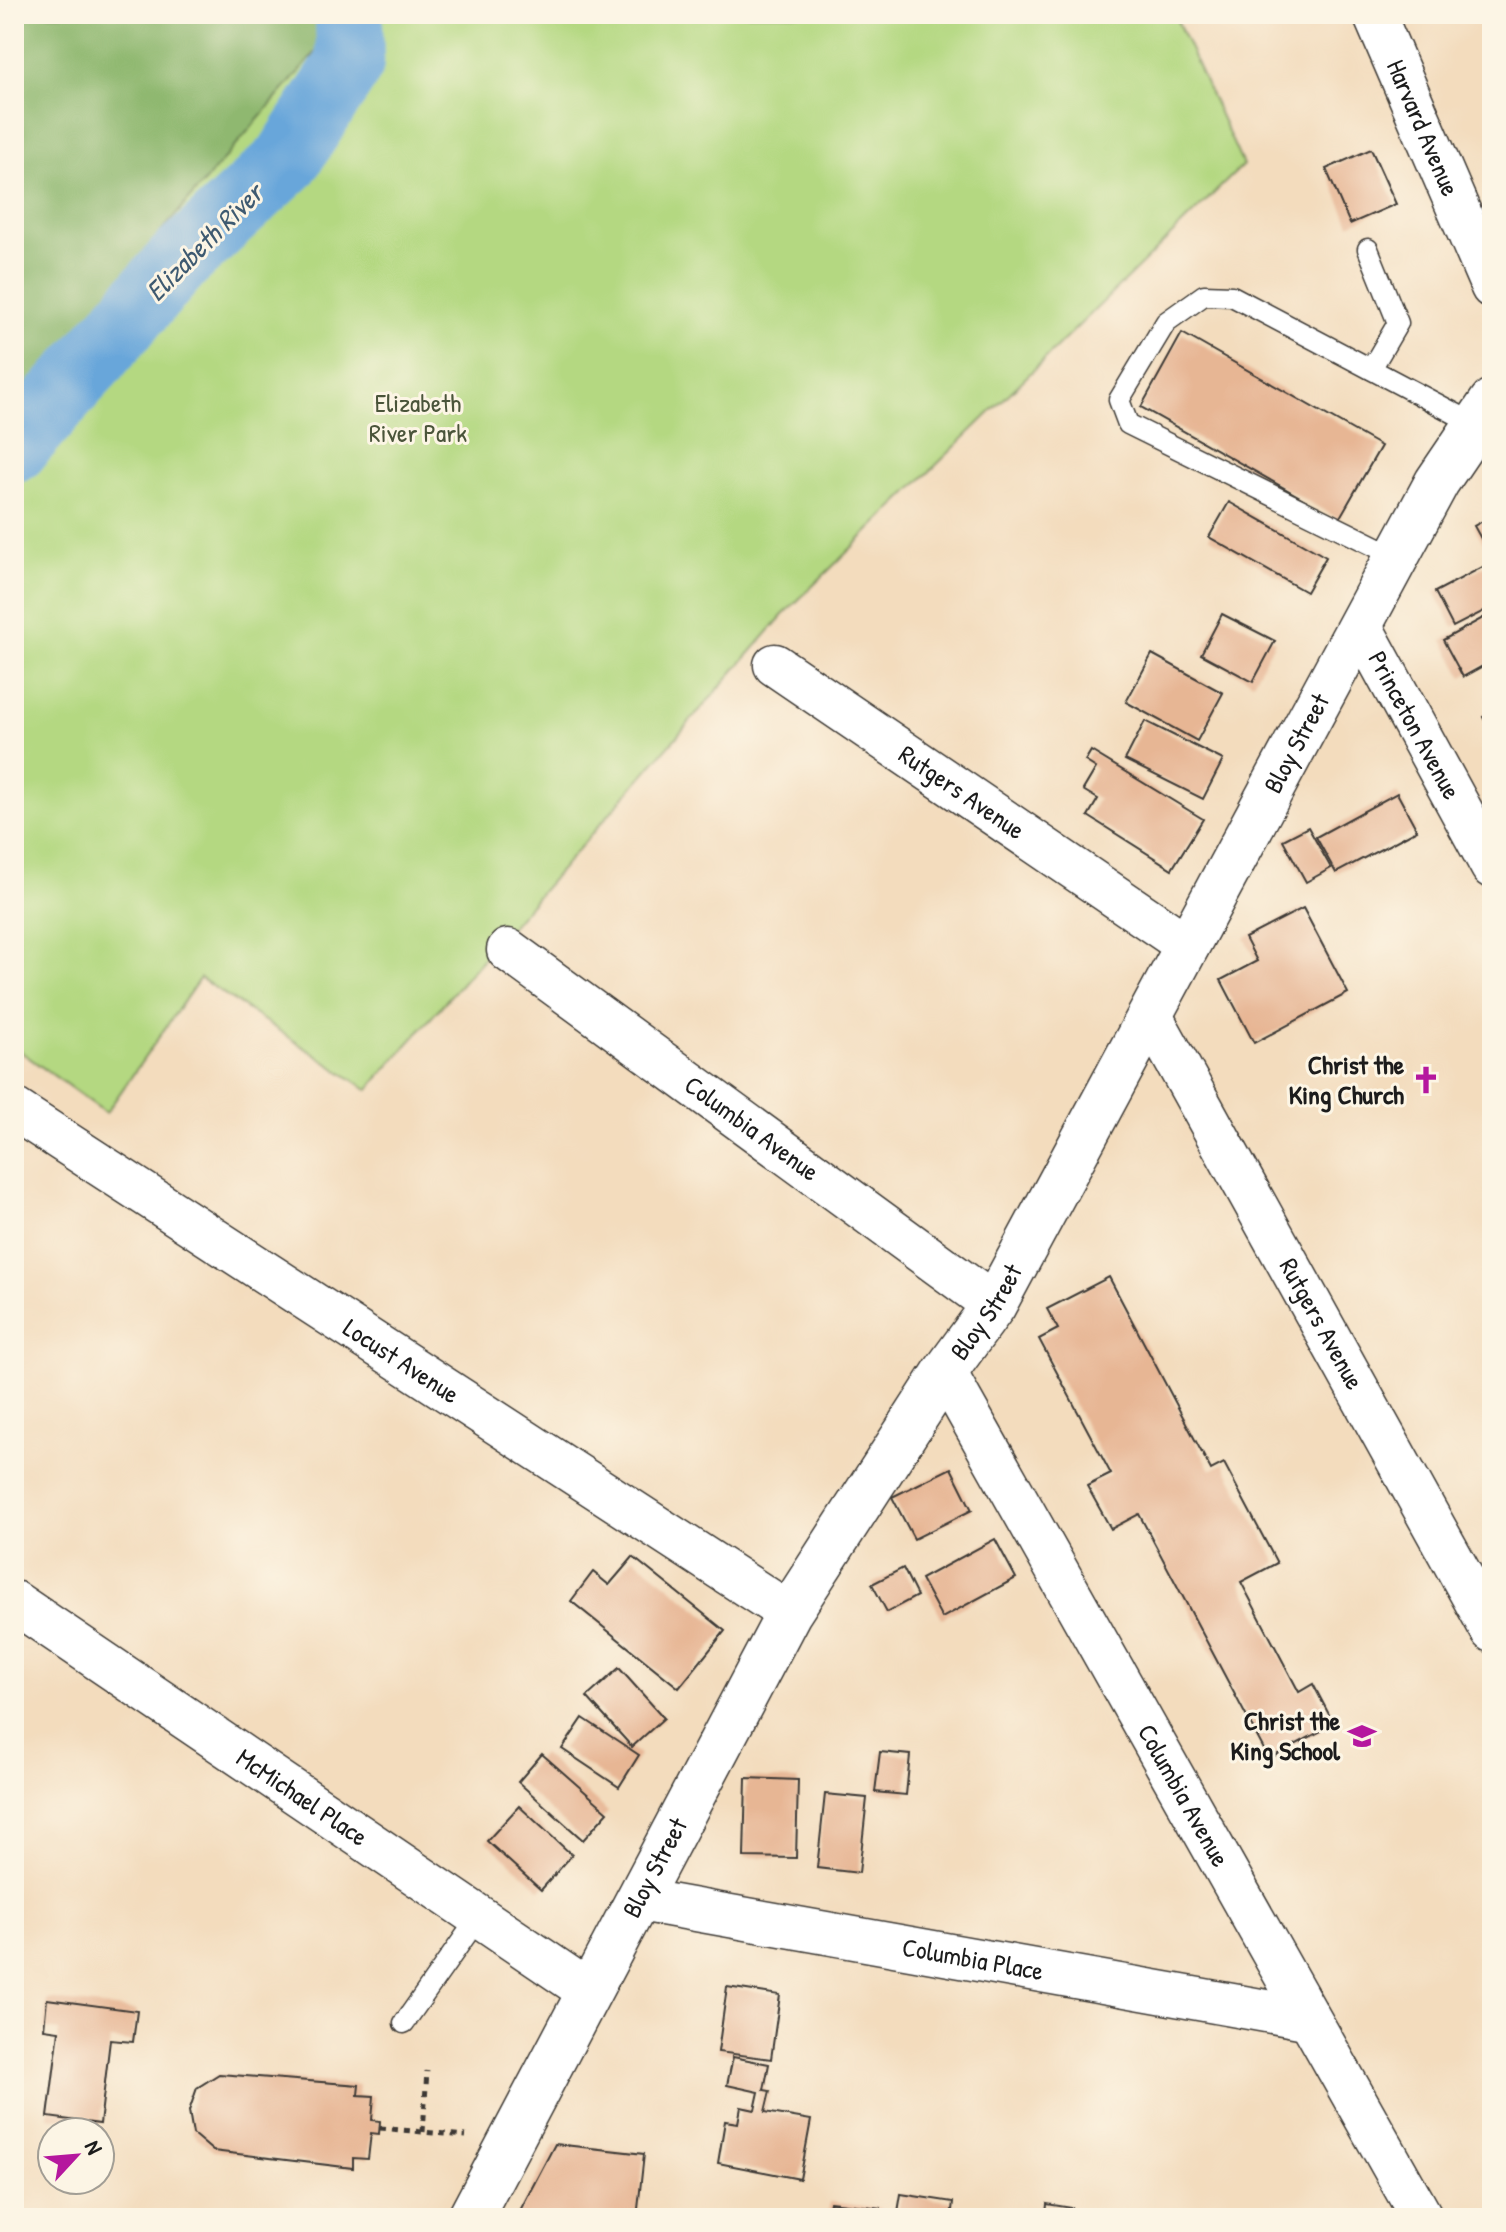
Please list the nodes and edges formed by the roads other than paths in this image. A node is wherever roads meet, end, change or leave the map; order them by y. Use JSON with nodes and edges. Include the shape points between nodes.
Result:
{"nodes":[{"id":1,"x":1374,"y":14,"type":"edge"},
{"id":2,"x":1368,"y":249,"type":"dead end"},
{"id":3,"x":1492,"y":287,"type":"edge"},
{"id":4,"x":1371,"y":369,"type":"junction"},
{"id":5,"x":1483,"y":412,"type":"edge"},
{"id":6,"x":1397,"y":557,"type":"junction"},
{"id":7,"x":1360,"y":625,"type":"junction"},
{"id":8,"x":775,"y":665,"type":"dead end"},
{"id":9,"x":1492,"y":867,"type":"edge"},
{"id":10,"x":1188,"y":946,"type":"junction"},
{"id":11,"x":508,"y":950,"type":"dead end"},
{"id":12,"x":1151,"y":1016,"type":"junction"},
{"id":13,"x":14,"y":1109,"type":"edge"},
{"id":14,"x":994,"y":1305,"type":"junction"},
{"id":15,"x":945,"y":1372,"type":"junction"},
{"id":16,"x":14,"y":1602,"type":"edge"},
{"id":17,"x":789,"y":1613,"type":"junction"},
{"id":18,"x":1492,"y":1631,"type":"edge"},
{"id":19,"x":640,"y":1900,"type":"junction"},
{"id":20,"x":478,"y":1918,"type":"junction"},
{"id":21,"x":590,"y":1992,"type":"junction"},
{"id":22,"x":1306,"y":2018,"type":"junction"},
{"id":23,"x":404,"y":2023,"type":"dead end"},
{"id":24,"x":470,"y":2218,"type":"edge"},
{"id":25,"x":1422,"y":2218,"type":"edge"}],
"edges":[{"from":1,"to":3,"type":"street","name":"Harvard Avenue"},
{"from":2,"to":4,"type":"lane","via":[[1398,323]]},
{"from":4,"to":5,"type":"lane"},
{"from":4,"to":6,"type":"lane","via":[[1232,296],[1204,295],[1166,322],[1119,400],[1128,424]]},
{"from":5,"to":6,"type":"street","name":"Bloy Street"},
{"from":6,"to":7,"type":"street","name":"Bloy Street"},
{"from":7,"to":9,"type":"street","name":"Princeton Avenue"},
{"from":7,"to":10,"type":"street","name":"Bloy Street"},
{"from":8,"to":10,"type":"street","name":"Rutgers Avenue"},
{"from":10,"to":12,"type":"street","name":"Bloy Street"},
{"from":11,"to":14,"type":"street","name":"Columbia Avenue"},
{"from":12,"to":14,"type":"street","name":"Bloy Street"},
{"from":12,"to":18,"type":"street","name":"Rutgers Avenue"},
{"from":13,"to":17,"type":"street","name":"Locust Avenue"},
{"from":14,"to":15,"type":"street","name":"Bloy Street"},
{"from":15,"to":17,"type":"street","name":"Bloy Street"},
{"from":15,"to":22,"type":"street","name":"Columbia Avenue"},
{"from":16,"to":20,"type":"street","name":"McMichael Place"},
{"from":17,"to":19,"type":"street","name":"Bloy Street"},
{"from":19,"to":21,"type":"street","name":"Bloy Street"},
{"from":19,"to":22,"type":"street","name":"Columbia Place"},
{"from":20,"to":21,"type":"street","name":"McMichael Place"},
{"from":20,"to":23,"type":"lane"},
{"from":21,"to":24,"type":"street","name":"Bloy Street"},
{"from":22,"to":25,"type":"street","name":"Columbia Avenue"}]}
